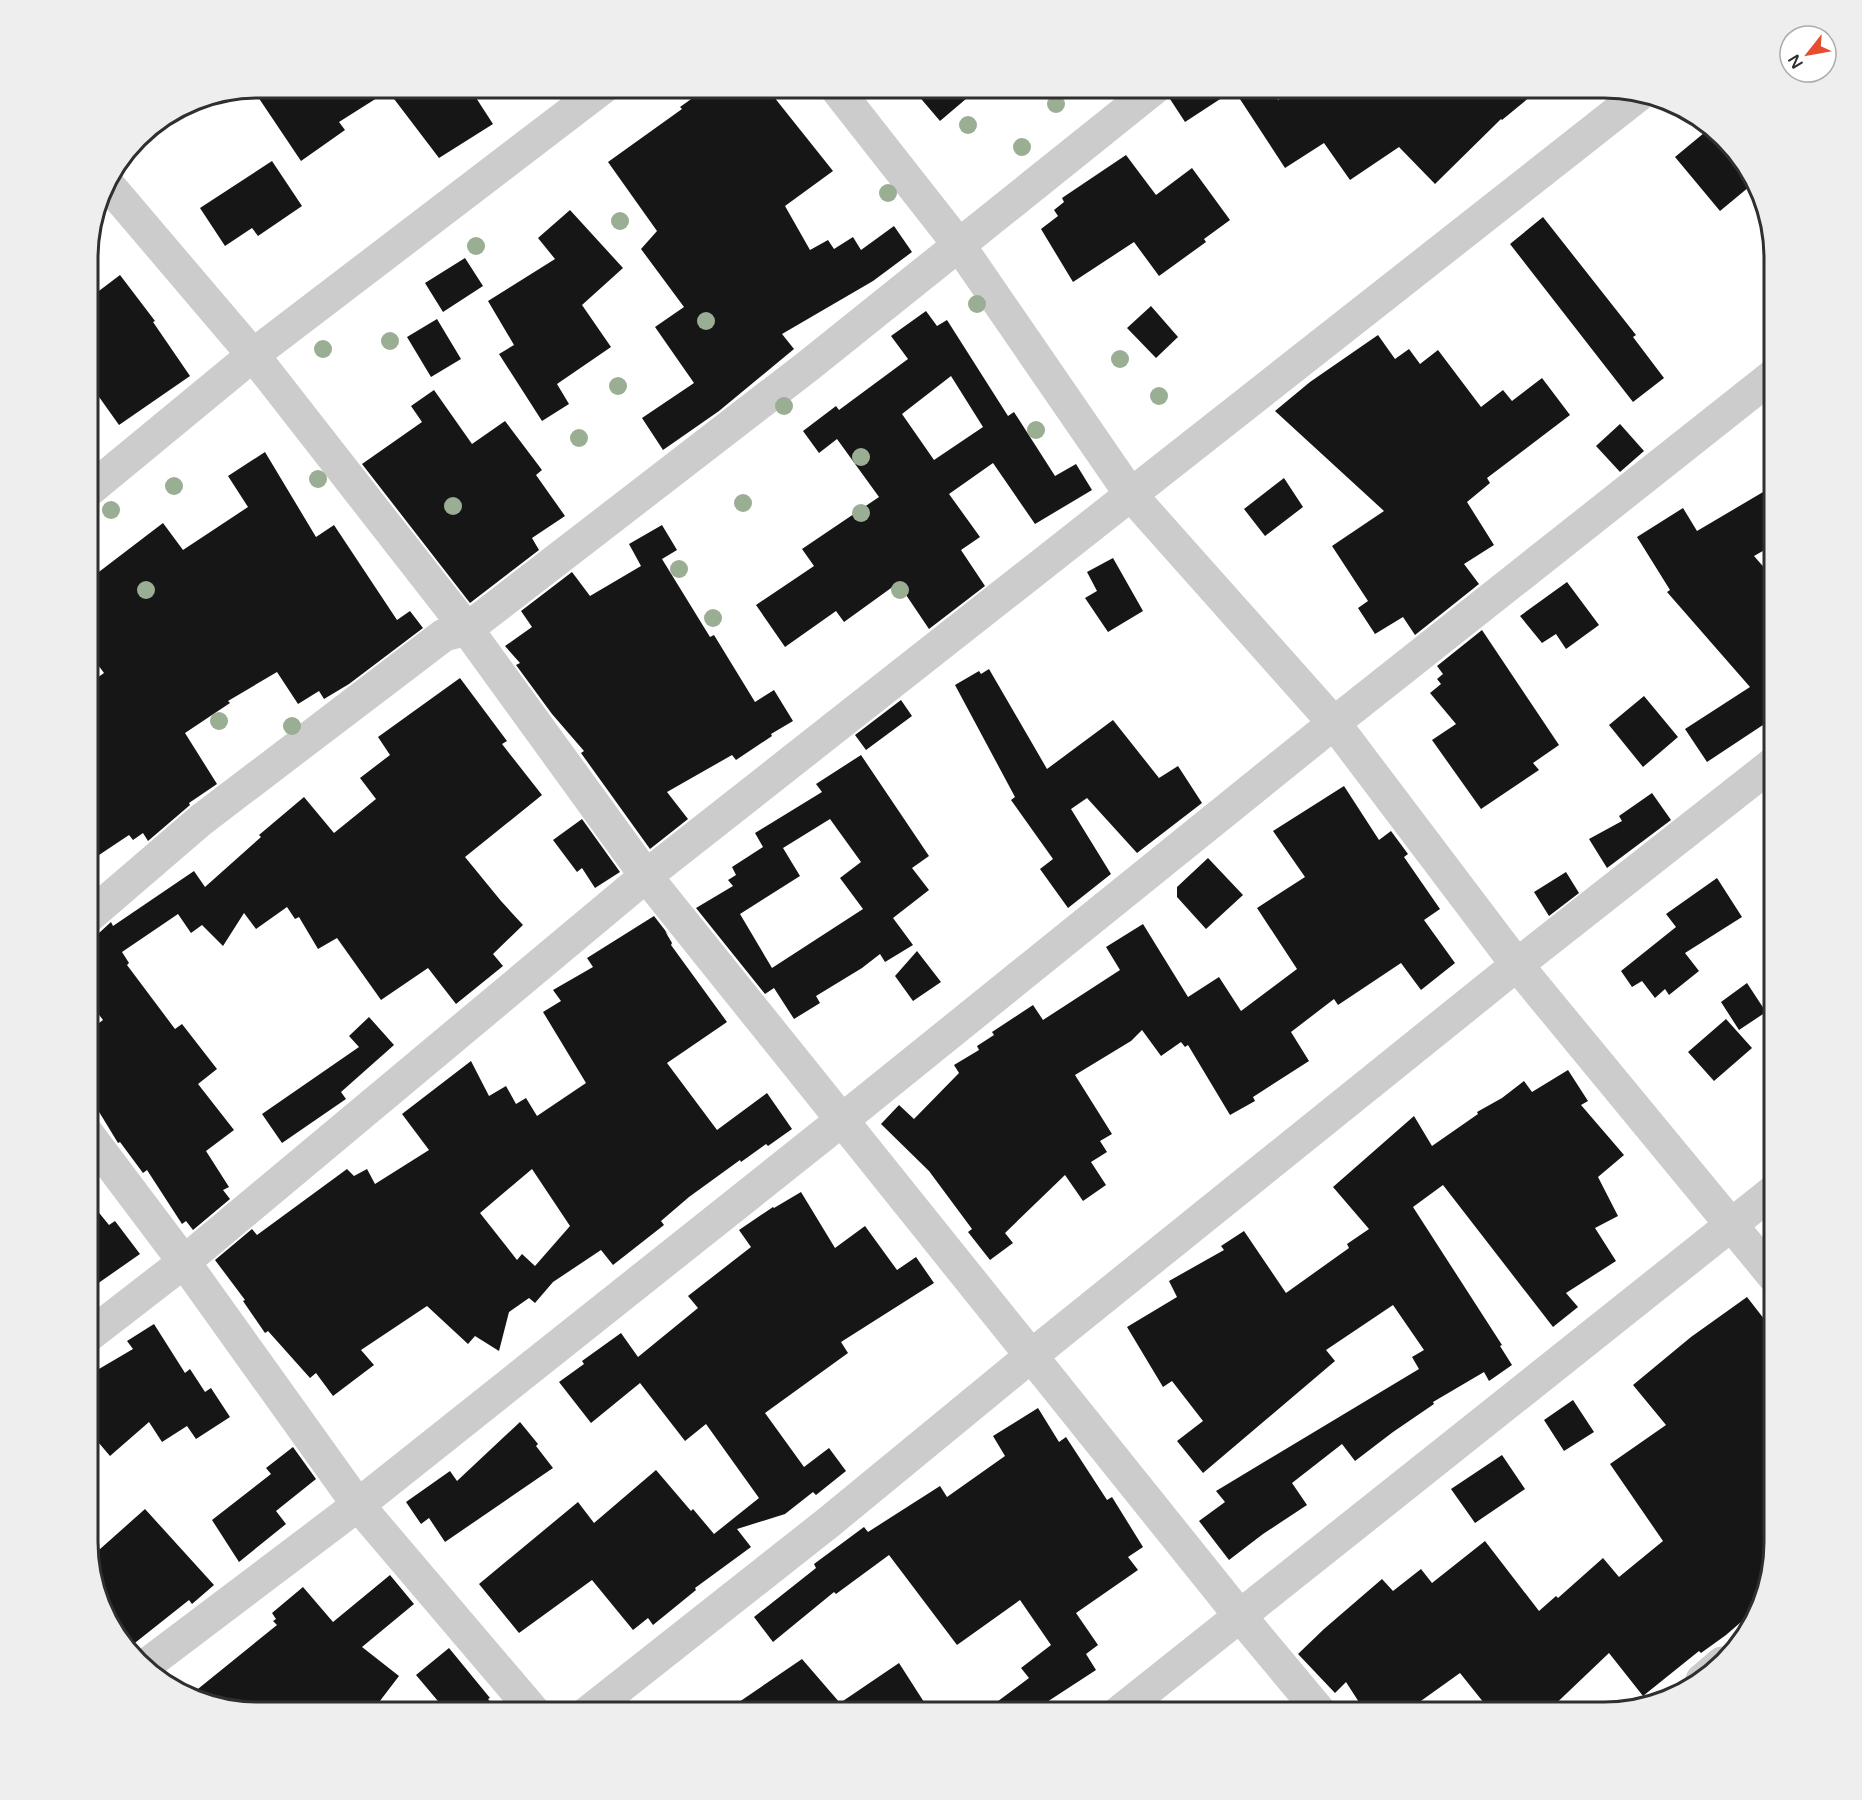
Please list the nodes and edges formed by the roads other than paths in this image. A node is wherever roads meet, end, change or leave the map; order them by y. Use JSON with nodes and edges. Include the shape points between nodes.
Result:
{"nodes":[{"id":1,"x":590,"y":98,"type":"edge"},
{"id":2,"x":844,"y":98,"type":"edge"},
{"id":3,"x":1142,"y":98,"type":"edge"},
{"id":4,"x":1632,"y":101,"type":"edge"},
{"id":5,"x":113,"y":190,"type":"edge"},
{"id":6,"x":959,"y":245,"type":"junction"},
{"id":7,"x":253,"y":355,"type":"junction"},
{"id":8,"x":1764,"y":383,"type":"edge"},
{"id":9,"x":98,"y":483,"type":"edge"},
{"id":10,"x":1131,"y":495,"type":"junction"},
{"id":11,"x":467,"y":629,"type":"junction"},
{"id":12,"x":1334,"y":723,"type":"junction"},
{"id":13,"x":1764,"y":771,"type":"edge"},
{"id":14,"x":646,"y":876,"type":"junction"},
{"id":15,"x":98,"y":909,"type":"edge"},
{"id":16,"x":1517,"y":965,"type":"junction"},
{"id":17,"x":842,"y":1120,"type":"junction"},
{"id":18,"x":98,"y":1147,"type":"edge"},
{"id":19,"x":1764,"y":1199,"type":"edge"},
{"id":20,"x":1730,"y":1225,"type":"junction"},
{"id":21,"x":184,"y":1262,"type":"junction"},
{"id":22,"x":1764,"y":1265,"type":"edge"},
{"id":23,"x":98,"y":1328,"type":"edge"},
{"id":24,"x":1031,"y":1356,"type":"junction"},
{"id":25,"x":358,"y":1505,"type":"junction"},
{"id":26,"x":1240,"y":1616,"type":"junction"},
{"id":27,"x":151,"y":1662,"type":"edge"},
{"id":28,"x":526,"y":1702,"type":"edge"},
{"id":29,"x":601,"y":1702,"type":"edge"},
{"id":30,"x":1132,"y":1702,"type":"edge"},
{"id":31,"x":1312,"y":1702,"type":"edge"}],
"edges":[{"from":1,"to":7,"type":"street"},
{"from":2,"to":6,"type":"street"},
{"from":3,"to":6,"type":"street"},
{"from":4,"to":10,"type":"street"},
{"from":5,"to":7,"type":"street"},
{"from":6,"to":10,"type":"street"},
{"from":6,"to":11,"type":"street"},
{"from":7,"to":9,"type":"street"},
{"from":7,"to":11,"type":"street"},
{"from":8,"to":12,"type":"street"},
{"from":10,"to":12,"type":"street"},
{"from":10,"to":14,"type":"street"},
{"from":11,"to":14,"type":"street"},
{"from":11,"to":15,"type":"street","via":[[434,642],[201,820]]},
{"from":12,"to":16,"type":"street"},
{"from":12,"to":17,"type":"street"},
{"from":13,"to":16,"type":"street"},
{"from":14,"to":17,"type":"street"},
{"from":14,"to":21,"type":"street"},
{"from":16,"to":20,"type":"street"},
{"from":16,"to":24,"type":"street"},
{"from":17,"to":24,"type":"street"},
{"from":17,"to":25,"type":"street"},
{"from":18,"to":21,"type":"street"},
{"from":19,"to":20,"type":"street"},
{"from":20,"to":22,"type":"street"},
{"from":20,"to":26,"type":"street"},
{"from":21,"to":23,"type":"street"},
{"from":21,"to":25,"type":"street"},
{"from":24,"to":26,"type":"street"},
{"from":24,"to":29,"type":"street"},
{"from":25,"to":27,"type":"street"},
{"from":25,"to":28,"type":"street"},
{"from":26,"to":30,"type":"street"},
{"from":26,"to":31,"type":"street"}]}
